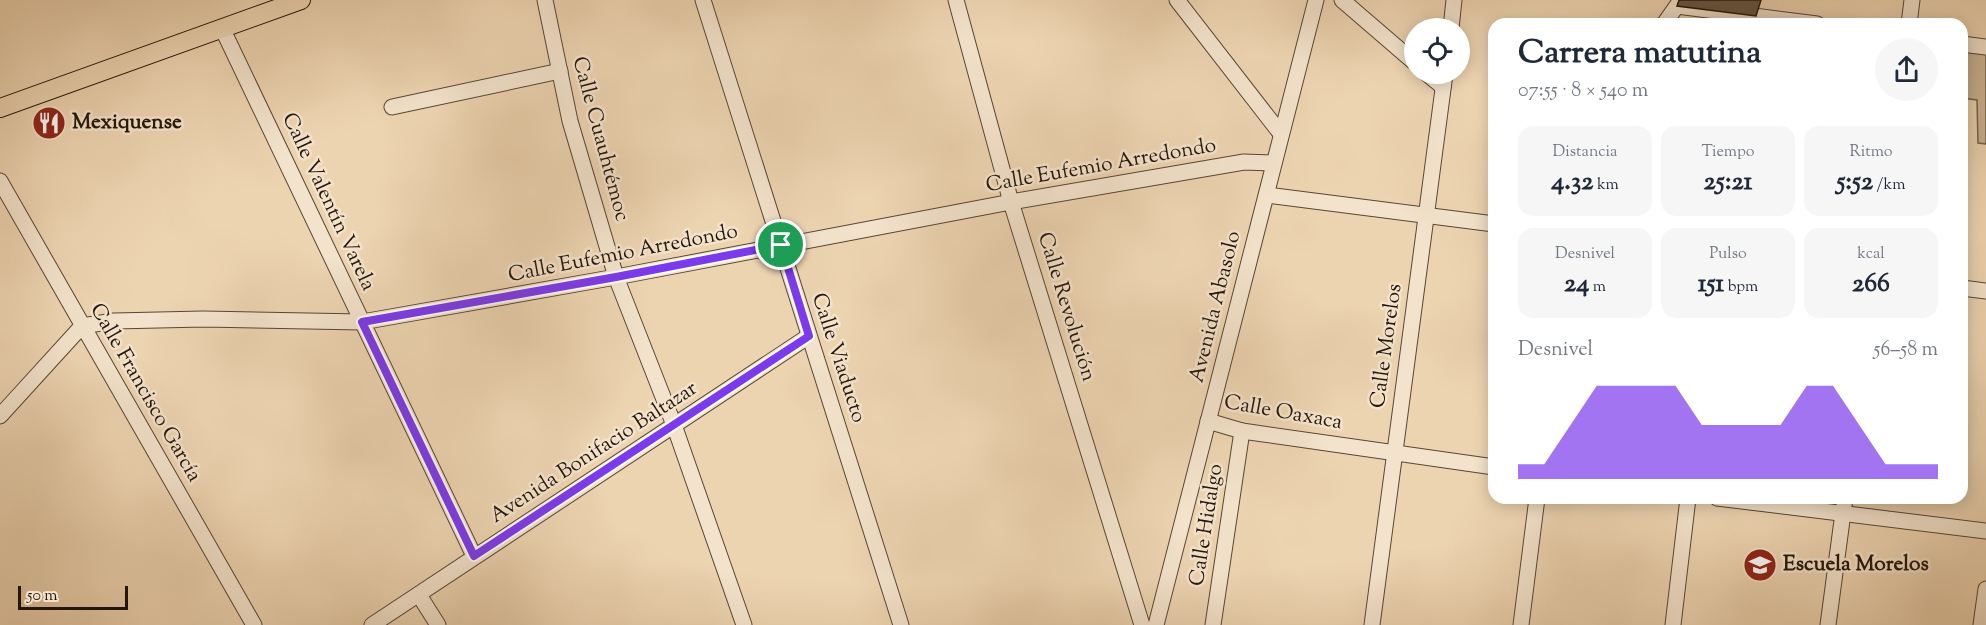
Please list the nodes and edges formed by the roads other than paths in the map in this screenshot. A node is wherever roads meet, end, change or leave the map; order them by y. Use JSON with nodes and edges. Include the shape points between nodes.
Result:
{"nodes":[{"id":1,"x":300,"y":0,"type":"edge"},
{"id":2,"x":545,"y":0,"type":"edge"},
{"id":3,"x":703,"y":0,"type":"edge"},
{"id":4,"x":956,"y":0,"type":"edge"},
{"id":5,"x":1177,"y":0,"type":"edge"},
{"id":6,"x":1316,"y":0,"type":"edge"},
{"id":7,"x":1342,"y":0,"type":"edge"},
{"id":8,"x":1454,"y":0,"type":"edge"},
{"id":9,"x":1759,"y":0,"type":"edge"},
{"id":10,"x":1912,"y":0,"type":"edge"},
{"id":11,"x":1679,"y":3,"type":"edge"},
{"id":12,"x":1451,"y":18,"type":"edge"},
{"id":13,"x":1668,"y":18,"type":"edge"},
{"id":14,"x":1747,"y":18,"type":"edge"},
{"id":15,"x":1756,"y":18,"type":"edge"},
{"id":16,"x":1910,"y":18,"type":"edge"},
{"id":17,"x":222,"y":28,"type":"junction"},
{"id":18,"x":1968,"y":45,"type":"edge"},
{"id":19,"x":1986,"y":47,"type":"edge"},
{"id":20,"x":1404,"y":53,"type":"edge"},
{"id":21,"x":560,"y":71,"type":"junction"},
{"id":22,"x":1443,"y":84,"type":"edge"},
{"id":23,"x":392,"y":107,"type":"dead end"},
{"id":24,"x":0,"y":108,"type":"edge"},
{"id":25,"x":1281,"y":134,"type":"junction"},
{"id":26,"x":1274,"y":163,"type":"junction"},
{"id":27,"x":0,"y":181,"type":"edge"},
{"id":28,"x":1267,"y":195,"type":"junction"},
{"id":29,"x":1011,"y":202,"type":"junction"},
{"id":30,"x":1426,"y":214,"type":"junction"},
{"id":31,"x":1488,"y":223,"type":"edge"},
{"id":32,"x":781,"y":245,"type":"junction"},
{"id":33,"x":616,"y":277,"type":"junction"},
{"id":34,"x":1968,"y":289,"type":"edge"},
{"id":35,"x":1986,"y":291,"type":"edge"},
{"id":36,"x":362,"y":322,"type":"junction"},
{"id":37,"x":82,"y":327,"type":"junction"},
{"id":38,"x":809,"y":336,"type":"junction"},
{"id":39,"x":0,"y":417,"type":"edge"},
{"id":40,"x":1208,"y":421,"type":"junction"},
{"id":41,"x":674,"y":425,"type":"junction"},
{"id":42,"x":1242,"y":431,"type":"junction"},
{"id":43,"x":1395,"y":453,"type":"junction"},
{"id":44,"x":1488,"y":466,"type":"edge"},
{"id":45,"x":1536,"y":504,"type":"edge"},
{"id":46,"x":1687,"y":504,"type":"edge"},
{"id":47,"x":1764,"y":504,"type":"edge"},
{"id":48,"x":1844,"y":504,"type":"edge"},
{"id":49,"x":1843,"y":514,"type":"junction"},
{"id":50,"x":1986,"y":531,"type":"edge"},
{"id":51,"x":474,"y":556,"type":"junction"},
{"id":52,"x":1986,"y":589,"type":"edge"},
{"id":53,"x":419,"y":595,"type":"junction"},
{"id":54,"x":254,"y":625,"type":"edge"},
{"id":55,"x":372,"y":625,"type":"edge"},
{"id":56,"x":438,"y":625,"type":"edge"},
{"id":57,"x":744,"y":625,"type":"edge"},
{"id":58,"x":901,"y":625,"type":"edge"},
{"id":59,"x":1142,"y":625,"type":"edge"},
{"id":60,"x":1156,"y":625,"type":"edge"},
{"id":61,"x":1213,"y":625,"type":"edge"},
{"id":62,"x":1372,"y":625,"type":"edge"},
{"id":63,"x":1521,"y":625,"type":"edge"},
{"id":64,"x":1672,"y":625,"type":"edge"},
{"id":65,"x":1828,"y":625,"type":"edge"},
{"id":66,"x":1981,"y":625,"type":"edge"}],
"edges":[{"from":1,"to":17,"type":"main road"},
{"from":2,"to":21,"type":"street","name":"Calle Cuauhtémoc"},
{"from":3,"to":32,"type":"street","name":"Calle Viaducto"},
{"from":4,"to":29,"type":"street","name":"Calle Revolución"},
{"from":5,"to":25,"type":"street"},
{"from":6,"to":25,"type":"street","name":"Avenida Abasolo"},
{"from":7,"to":20,"type":"street"},
{"from":8,"to":12,"type":"street"},
{"from":9,"to":15,"type":"street"},
{"from":10,"to":16,"type":"street"},
{"from":11,"to":13,"type":"street"},
{"from":11,"to":14,"type":"street"},
{"from":17,"to":24,"type":"main road"},
{"from":17,"to":36,"type":"street","name":"Calle Valentín Varela"},
{"from":18,"to":19,"type":"street"},
{"from":21,"to":23,"type":"street"},
{"from":21,"to":33,"type":"street","name":"Calle Cuauhtémoc","via":[[570,121]]},
{"from":22,"to":30,"type":"street","name":"Calle Morelos"},
{"from":25,"to":26,"type":"street","name":"Avenida Abasolo"},
{"from":26,"to":28,"type":"street","name":"Avenida Abasolo"},
{"from":26,"to":29,"type":"street","name":"Calle Eufemio Arredondo","via":[[1244,162]]},
{"from":27,"to":37,"type":"street","name":"Calle Francisco García"},
{"from":28,"to":30,"type":"street"},
{"from":28,"to":40,"type":"street","name":"Avenida Abasolo"},
{"from":29,"to":32,"type":"street","name":"Calle Eufemio Arredondo"},
{"from":29,"to":59,"type":"street","name":"Calle Revolución"},
{"from":30,"to":31,"type":"street"},
{"from":30,"to":43,"type":"street","name":"Calle Morelos"},
{"from":32,"to":33,"type":"street","name":"Calle Eufemio Arredondo"},
{"from":32,"to":38,"type":"street","name":"Calle Viaducto"},
{"from":33,"to":36,"type":"street","name":"Calle Eufemio Arredondo"},
{"from":33,"to":41,"type":"street","name":"Calle Cuauhtémoc"},
{"from":34,"to":35,"type":"street"},
{"from":36,"to":37,"type":"street","name":"Calle Eufemio Arredondo","via":[[203,319],[114,321]]},
{"from":36,"to":51,"type":"street","name":"Calle Valentín Varela"},
{"from":37,"to":39,"type":"street"},
{"from":37,"to":54,"type":"street","name":"Calle Francisco García"},
{"from":38,"to":41,"type":"street","name":"Avenida Bonifacio Baltazar"},
{"from":38,"to":58,"type":"street","name":"Calle Viaducto"},
{"from":40,"to":42,"type":"street","name":"Calle Oaxaca"},
{"from":40,"to":60,"type":"street","name":"Avenida Abasolo"},
{"from":41,"to":51,"type":"street","name":"Avenida Bonifacio Baltazar"},
{"from":41,"to":57,"type":"street","name":"Calle Cuauhtémoc"},
{"from":42,"to":43,"type":"street","name":"Calle Oaxaca"},
{"from":42,"to":61,"type":"street","name":"Calle Hidalgo"},
{"from":43,"to":44,"type":"street","name":"Calle Oaxaca"},
{"from":43,"to":62,"type":"street","name":"Calle Morelos"},
{"from":45,"to":63,"type":"street"},
{"from":46,"to":64,"type":"street"},
{"from":47,"to":49,"type":"street"},
{"from":48,"to":49,"type":"street"},
{"from":49,"to":50,"type":"street"},
{"from":49,"to":65,"type":"street"},
{"from":51,"to":53,"type":"street","name":"Avenida Bonifacio Baltazar"},
{"from":52,"to":66,"type":"street"},
{"from":53,"to":55,"type":"street","name":"Avenida Bonifacio Baltazar"},
{"from":53,"to":56,"type":"street"}]}
